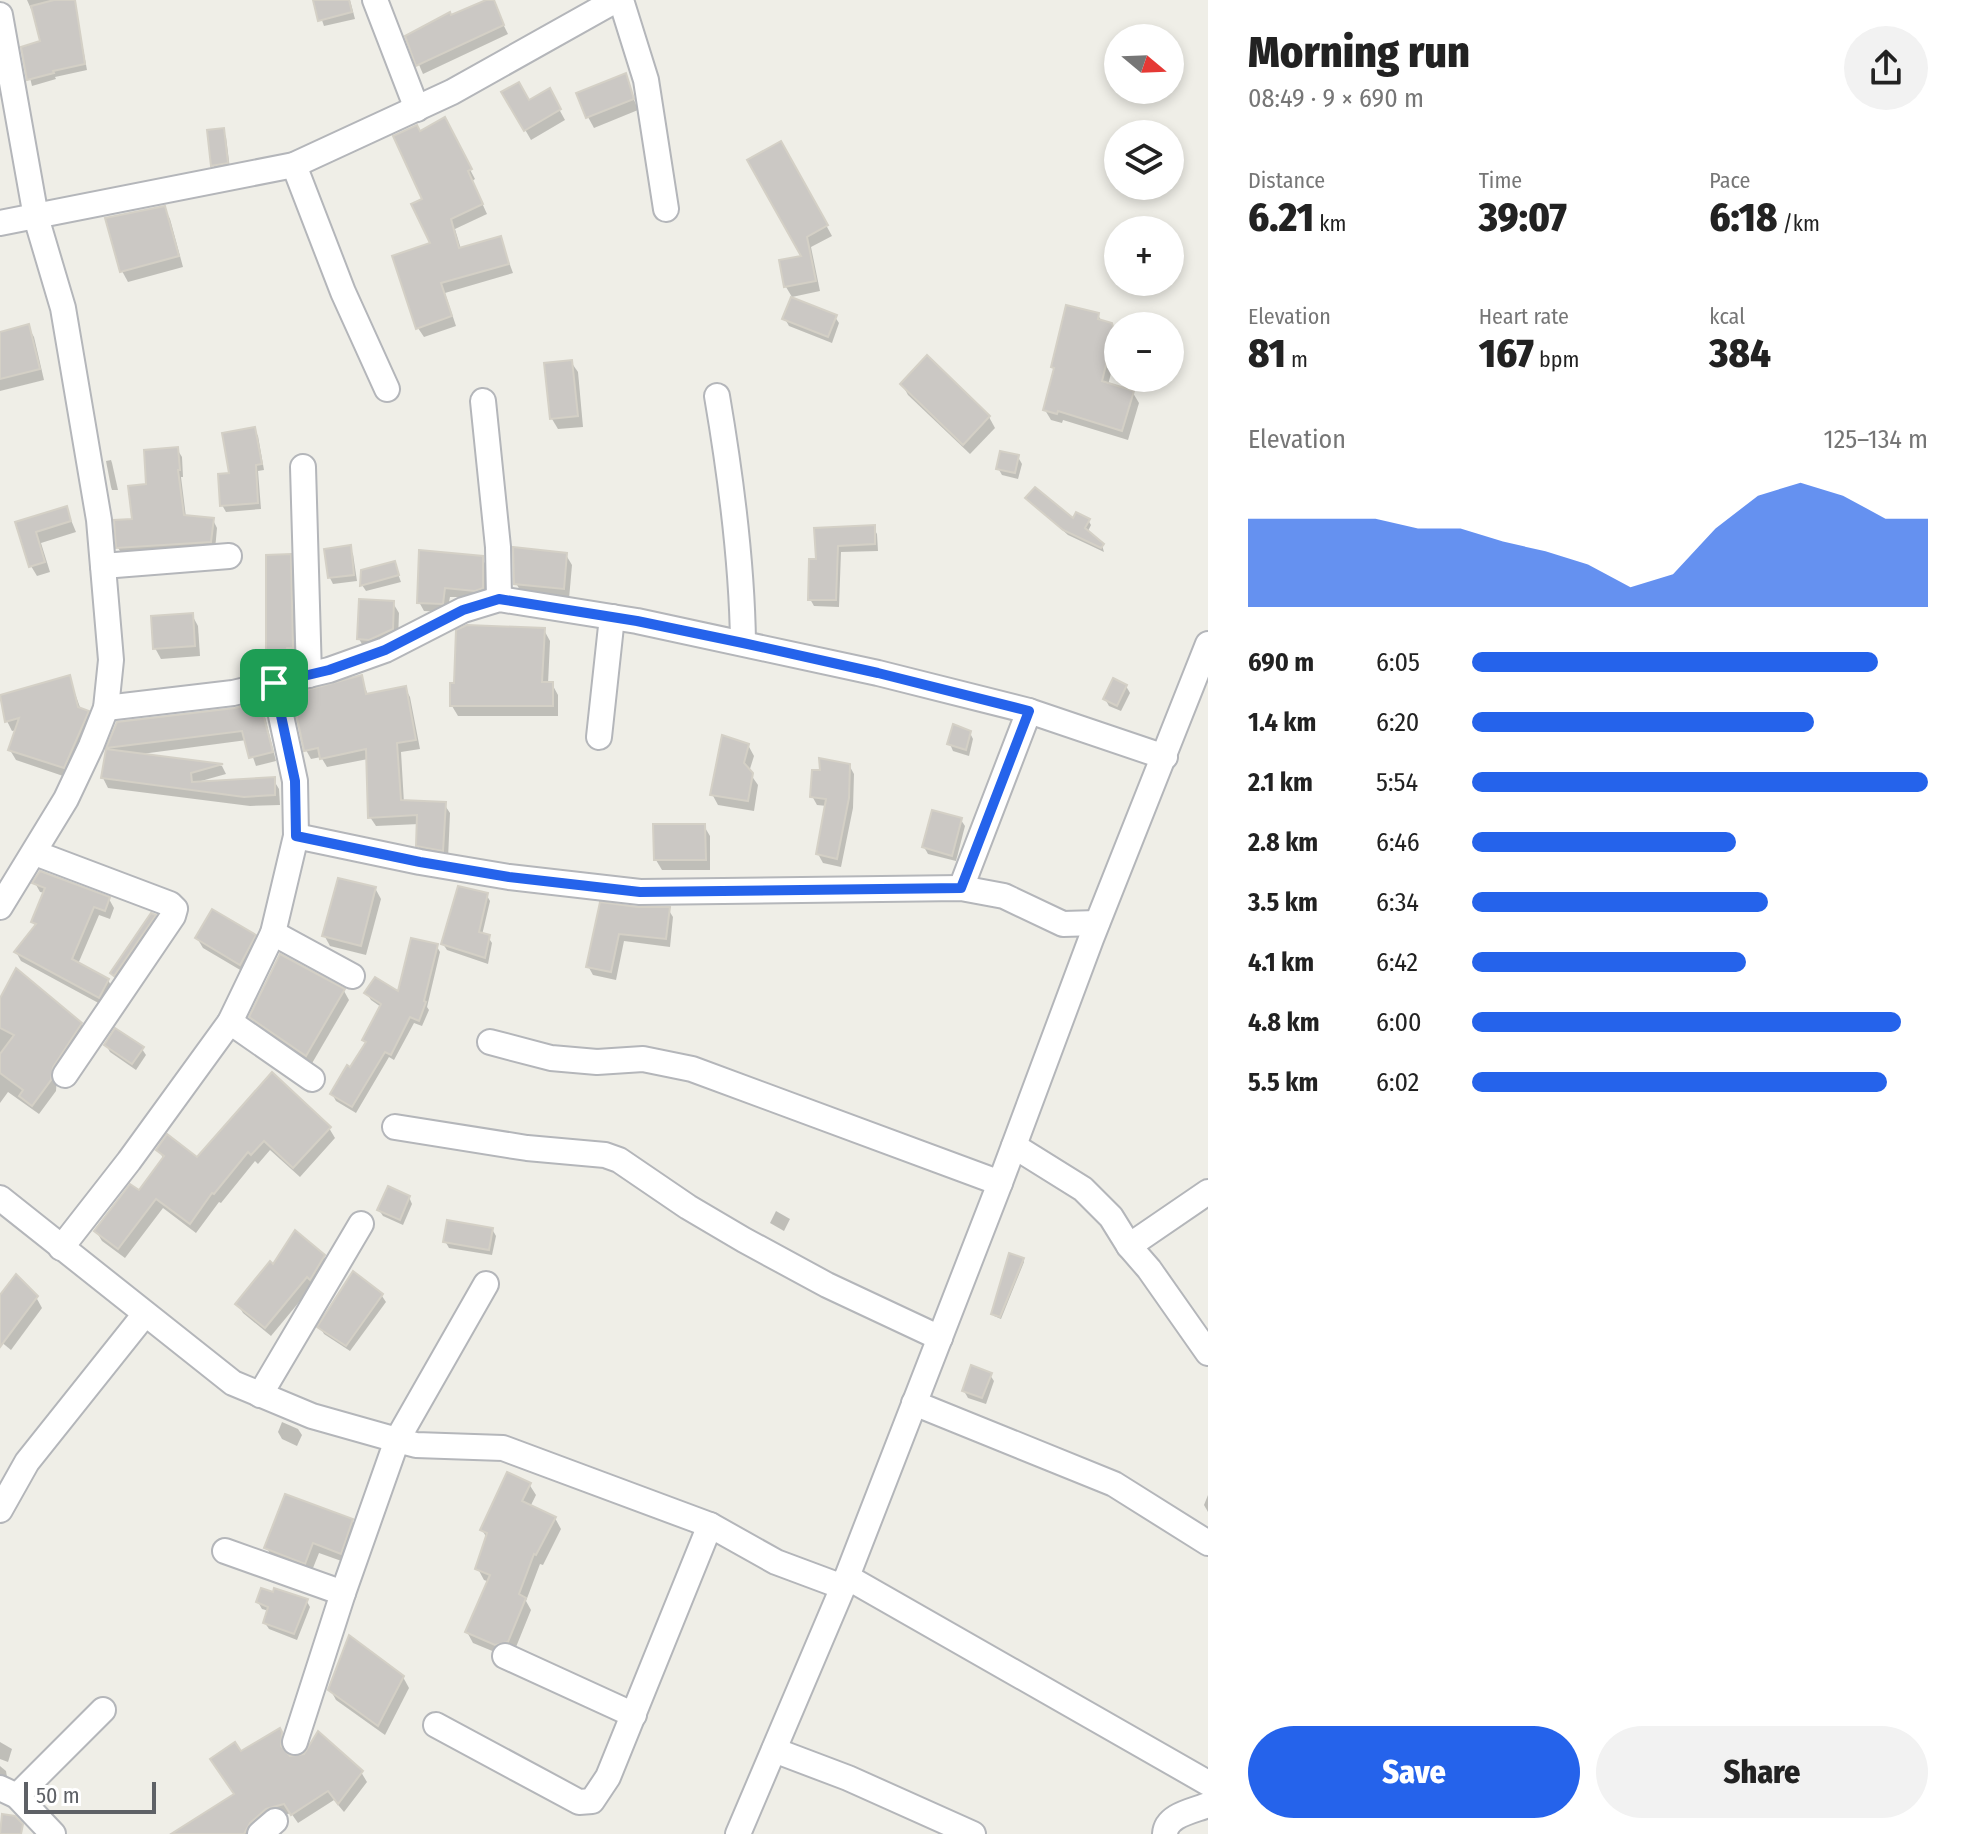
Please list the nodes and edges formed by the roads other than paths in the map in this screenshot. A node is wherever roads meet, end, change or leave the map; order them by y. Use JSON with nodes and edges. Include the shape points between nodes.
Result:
{"nodes":[{"id":1,"x":375,"y":0,"type":"edge"},
{"id":2,"x":618,"y":0,"type":"edge"},
{"id":3,"x":0,"y":15,"type":"edge"},
{"id":4,"x":417,"y":109,"type":"junction"},
{"id":5,"x":294,"y":165,"type":"junction"},
{"id":6,"x":666,"y":209,"type":"dead end"},
{"id":7,"x":36,"y":217,"type":"junction"},
{"id":8,"x":0,"y":223,"type":"edge"},
{"id":9,"x":387,"y":389,"type":"dead end"},
{"id":10,"x":717,"y":396,"type":"dead end"},
{"id":11,"x":483,"y":401,"type":"dead end"},
{"id":12,"x":303,"y":467,"type":"dead end"},
{"id":13,"x":229,"y":556,"type":"dead end"},
{"id":14,"x":103,"y":566,"type":"junction"},
{"id":15,"x":499,"y":599,"type":"junction"},
{"id":16,"x":612,"y":617,"type":"junction"},
{"id":17,"x":743,"y":643,"type":"junction"},
{"id":18,"x":1208,"y":644,"type":"edge"},
{"id":19,"x":309,"y":675,"type":"junction"},
{"id":20,"x":274,"y":683,"type":"junction"},
{"id":21,"x":106,"y":708,"type":"junction"},
{"id":22,"x":1029,"y":711,"type":"junction"},
{"id":23,"x":599,"y":737,"type":"dead end"},
{"id":24,"x":1165,"y":757,"type":"junction"},
{"id":25,"x":296,"y":836,"type":"junction"},
{"id":26,"x":35,"y":853,"type":"junction"},
{"id":27,"x":961,"y":888,"type":"junction"},
{"id":28,"x":1,"y":904,"type":"edge"},
{"id":29,"x":1097,"y":923,"type":"junction"},
{"id":30,"x":273,"y":933,"type":"junction"},
{"id":31,"x":352,"y":976,"type":"dead end"},
{"id":32,"x":230,"y":1022,"type":"junction"},
{"id":33,"x":490,"y":1042,"type":"dead end"},
{"id":34,"x":65,"y":1075,"type":"dead end"},
{"id":35,"x":312,"y":1079,"type":"dead end"},
{"id":36,"x":395,"y":1127,"type":"dead end"},
{"id":37,"x":1014,"y":1146,"type":"junction"},
{"id":38,"x":1000,"y":1183,"type":"junction"},
{"id":39,"x":1208,"y":1192,"type":"edge"},
{"id":40,"x":0,"y":1198,"type":"edge"},
{"id":41,"x":361,"y":1224,"type":"dead end"},
{"id":42,"x":1129,"y":1246,"type":"junction"},
{"id":43,"x":61,"y":1248,"type":"junction"},
{"id":44,"x":486,"y":1284,"type":"dead end"},
{"id":45,"x":145,"y":1314,"type":"junction"},
{"id":46,"x":940,"y":1338,"type":"junction"},
{"id":47,"x":1208,"y":1353,"type":"edge"},
{"id":48,"x":260,"y":1395,"type":"junction"},
{"id":49,"x":914,"y":1403,"type":"junction"},
{"id":50,"x":397,"y":1440,"type":"junction"},
{"id":51,"x":0,"y":1510,"type":"edge"},
{"id":52,"x":710,"y":1525,"type":"junction"},
{"id":53,"x":1208,"y":1543,"type":"edge"},
{"id":54,"x":225,"y":1551,"type":"dead end"},
{"id":55,"x":845,"y":1582,"type":"junction"},
{"id":56,"x":343,"y":1593,"type":"junction"},
{"id":57,"x":505,"y":1656,"type":"dead end"},
{"id":58,"x":103,"y":1710,"type":"dead end"},
{"id":59,"x":634,"y":1715,"type":"junction"},
{"id":60,"x":436,"y":1725,"type":"dead end"},
{"id":61,"x":295,"y":1742,"type":"dead end"},
{"id":62,"x":774,"y":1750,"type":"junction"},
{"id":63,"x":1208,"y":1783,"type":"edge"},
{"id":64,"x":8,"y":1792,"type":"edge"},
{"id":65,"x":1208,"y":1805,"type":"edge"},
{"id":66,"x":53,"y":1834,"type":"edge"},
{"id":67,"x":738,"y":1834,"type":"edge"},
{"id":68,"x":973,"y":1834,"type":"edge"},
{"id":69,"x":1165,"y":1834,"type":"edge"}],
"edges":[{"from":1,"to":4,"type":"street"},
{"from":2,"to":4,"type":"street"},
{"from":2,"to":6,"type":"street","via":[[646,80]]},
{"from":3,"to":7,"type":"street"},
{"from":4,"to":5,"type":"street"},
{"from":5,"to":7,"type":"street"},
{"from":5,"to":9,"type":"street"},
{"from":7,"to":8,"type":"street"},
{"from":7,"to":14,"type":"street","via":[[63,308]]},
{"from":10,"to":17,"type":"street","via":[[732,483]]},
{"from":11,"to":15,"type":"street"},
{"from":12,"to":19,"type":"street"},
{"from":13,"to":14,"type":"street"},
{"from":14,"to":21,"type":"street","via":[[111,660]]},
{"from":15,"to":16,"type":"street"},
{"from":15,"to":19,"type":"street","via":[[463,610],[385,650]]},
{"from":16,"to":17,"type":"street"},
{"from":16,"to":23,"type":"street"},
{"from":17,"to":22,"type":"street"},
{"from":18,"to":24,"type":"street"},
{"from":19,"to":20,"type":"street"},
{"from":20,"to":21,"type":"street"},
{"from":20,"to":25,"type":"street","via":[[295,781]]},
{"from":21,"to":26,"type":"street","via":[[66,799]]},
{"from":22,"to":24,"type":"street"},
{"from":22,"to":27,"type":"street"},
{"from":24,"to":29,"type":"street"},
{"from":25,"to":27,"type":"street","via":[[494,875],[640,892]]},
{"from":25,"to":30,"type":"street"},
{"from":26,"to":28,"type":"street"},
{"from":26,"to":34,"type":"street","via":[[175,909]]},
{"from":27,"to":29,"type":"street","via":[[1004,896],[1063,924]]},
{"from":29,"to":37,"type":"street"},
{"from":30,"to":31,"type":"street"},
{"from":30,"to":32,"type":"street"},
{"from":32,"to":35,"type":"street"},
{"from":32,"to":43,"type":"street"},
{"from":33,"to":38,"type":"street","via":[[551,1058],[643,1059],[692,1069]]},
{"from":36,"to":46,"type":"street","via":[[619,1160],[744,1240]]},
{"from":37,"to":38,"type":"street"},
{"from":37,"to":42,"type":"street","via":[[1083,1189],[1111,1217]]},
{"from":38,"to":46,"type":"street"},
{"from":39,"to":42,"type":"street"},
{"from":40,"to":43,"type":"street"},
{"from":41,"to":48,"type":"street"},
{"from":42,"to":47,"type":"street"},
{"from":43,"to":45,"type":"street"},
{"from":44,"to":50,"type":"street"},
{"from":45,"to":48,"type":"street","via":[[233,1383]]},
{"from":45,"to":51,"type":"street","via":[[27,1462]]},
{"from":46,"to":49,"type":"street"},
{"from":48,"to":50,"type":"street"},
{"from":49,"to":53,"type":"street","via":[[1114,1484]]},
{"from":49,"to":55,"type":"street"},
{"from":50,"to":52,"type":"street","via":[[503,1448]]},
{"from":50,"to":56,"type":"street"},
{"from":52,"to":55,"type":"street","via":[[776,1562]]},
{"from":52,"to":59,"type":"street"},
{"from":54,"to":56,"type":"street"},
{"from":55,"to":62,"type":"street"},
{"from":55,"to":63,"type":"street"},
{"from":56,"to":61,"type":"street"},
{"from":57,"to":59,"type":"street"},
{"from":58,"to":64,"type":"street"},
{"from":59,"to":60,"type":"street","via":[[600,1792],[592,1801],[579,1802]]},
{"from":62,"to":67,"type":"street"},
{"from":62,"to":68,"type":"street"},
{"from":64,"to":66,"type":"street"},
{"from":65,"to":69,"type":"street","via":[[1172,1820]]}]}
